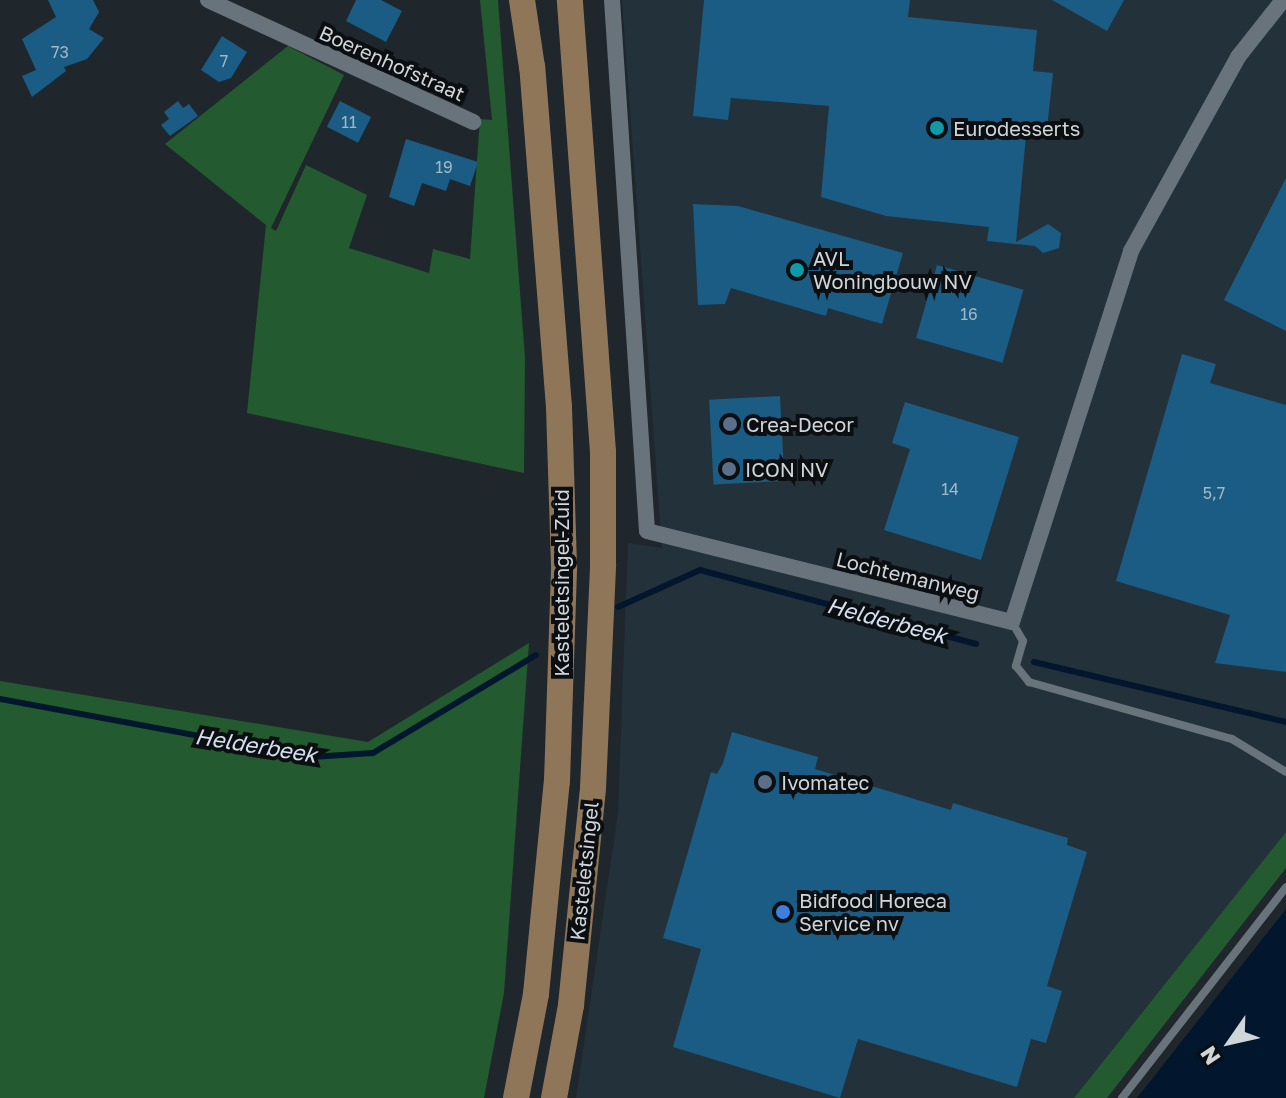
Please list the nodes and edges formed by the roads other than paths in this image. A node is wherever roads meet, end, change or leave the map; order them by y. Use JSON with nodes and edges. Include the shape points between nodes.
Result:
{"nodes":[{"id":1,"x":208,"y":0,"type":"edge"},
{"id":2,"x":570,"y":0,"type":"edge"},
{"id":3,"x":612,"y":0,"type":"edge"},
{"id":4,"x":1283,"y":0,"type":"edge"},
{"id":5,"x":522,"y":7,"type":"edge"},
{"id":6,"x":473,"y":122,"type":"dead end"},
{"id":7,"x":1012,"y":622,"type":"junction"},
{"id":8,"x":600,"y":642,"type":"joint"},
{"id":9,"x":1286,"y":772,"type":"edge"},
{"id":10,"x":1286,"y":887,"type":"edge"},
{"id":11,"x":516,"y":1098,"type":"edge"},
{"id":12,"x":554,"y":1098,"type":"edge"},
{"id":13,"x":1122,"y":1098,"type":"edge"}],
"edges":[{"from":1,"to":6,"type":"street","name":"Boerenhofstraat"},
{"from":2,"to":8,"type":"main road","name":"Kasteletsingel-Zuid","via":[[603,452]]},
{"from":3,"to":7,"type":"street","name":"Lochtemanweg","via":[[647,531]]},
{"from":4,"to":7,"type":"street","via":[[1238,57],[1131,251]]},
{"from":5,"to":11,"type":"main road","name":"Kasteletsingel-Zuid","via":[[532,67],[559,407],[564,566],[557,781],[536,994]]},
{"from":7,"to":9,"type":"lane","via":[[1023,641],[1016,666],[1029,682],[1232,739]]},
{"from":8,"to":12,"type":"main road","name":"Kasteletsingel","via":[[571,1005]]},
{"from":10,"to":13,"type":"lane"}]}
